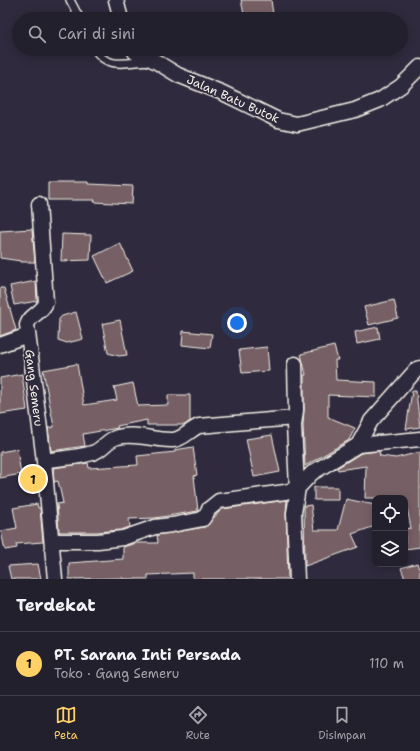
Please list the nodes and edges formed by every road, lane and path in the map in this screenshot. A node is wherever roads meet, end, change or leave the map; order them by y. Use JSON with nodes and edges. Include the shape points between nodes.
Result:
{"nodes":[{"id":1,"x":70,"y":0,"type":"edge"},
{"id":2,"x":116,"y":0,"type":"edge"},
{"id":3,"x":76,"y":12,"type":"edge"},
{"id":4,"x":119,"y":12,"type":"edge"},
{"id":5,"x":99,"y":56,"type":"edge"},
{"id":6,"x":144,"y":56,"type":"edge"},
{"id":7,"x":155,"y":61,"type":"junction"},
{"id":8,"x":420,"y":67,"type":"edge"},
{"id":9,"x":39,"y":204,"type":"dead end"},
{"id":10,"x":28,"y":336,"type":"junction"},
{"id":11,"x":0,"y":345,"type":"edge"},
{"id":12,"x":295,"y":364,"type":"dead end"},
{"id":13,"x":420,"y":368,"type":"edge"},
{"id":14,"x":295,"y":418,"type":"junction"},
{"id":15,"x":420,"y":439,"type":"edge"},
{"id":16,"x":358,"y":445,"type":"junction"},
{"id":17,"x":44,"y":461,"type":"junction"},
{"id":18,"x":298,"y":488,"type":"junction"},
{"id":19,"x":52,"y":541,"type":"junction"},
{"id":20,"x":55,"y":579,"type":"edge"},
{"id":21,"x":297,"y":579,"type":"edge"}],
"edges":[{"from":1,"to":3,"type":"lane"},
{"from":2,"to":4,"type":"street"},
{"from":5,"to":7,"type":"lane","via":[[107,62]]},
{"from":6,"to":7,"type":"street","name":"Jalan Batu Butok"},
{"from":7,"to":8,"type":"street","name":"Jalan Batu Butok","via":[[178,75],[223,93],[278,120],[297,124],[355,110],[380,100],[401,86]]},
{"from":9,"to":10,"type":"street","name":"Gang Semeru","via":[[46,302],[41,311],[29,319]]},
{"from":10,"to":11,"type":"street"},
{"from":10,"to":17,"type":"street","name":"Gang Semeru"},
{"from":12,"to":14,"type":"street"},
{"from":13,"to":16,"type":"street","via":[[371,421]]},
{"from":14,"to":17,"type":"street","via":[[200,426],[173,440],[125,435],[111,439],[92,453]]},
{"from":14,"to":18,"type":"street"},
{"from":15,"to":16,"type":"street"},
{"from":16,"to":18,"type":"street","via":[[312,473]]},
{"from":17,"to":19,"type":"street","name":"Gang Semeru"},
{"from":18,"to":19,"type":"street","via":[[219,501],[209,509],[203,519],[155,527],[123,538]]},
{"from":18,"to":21,"type":"street","via":[[294,513]]},
{"from":19,"to":20,"type":"street","name":"Gang Semeru"}]}
